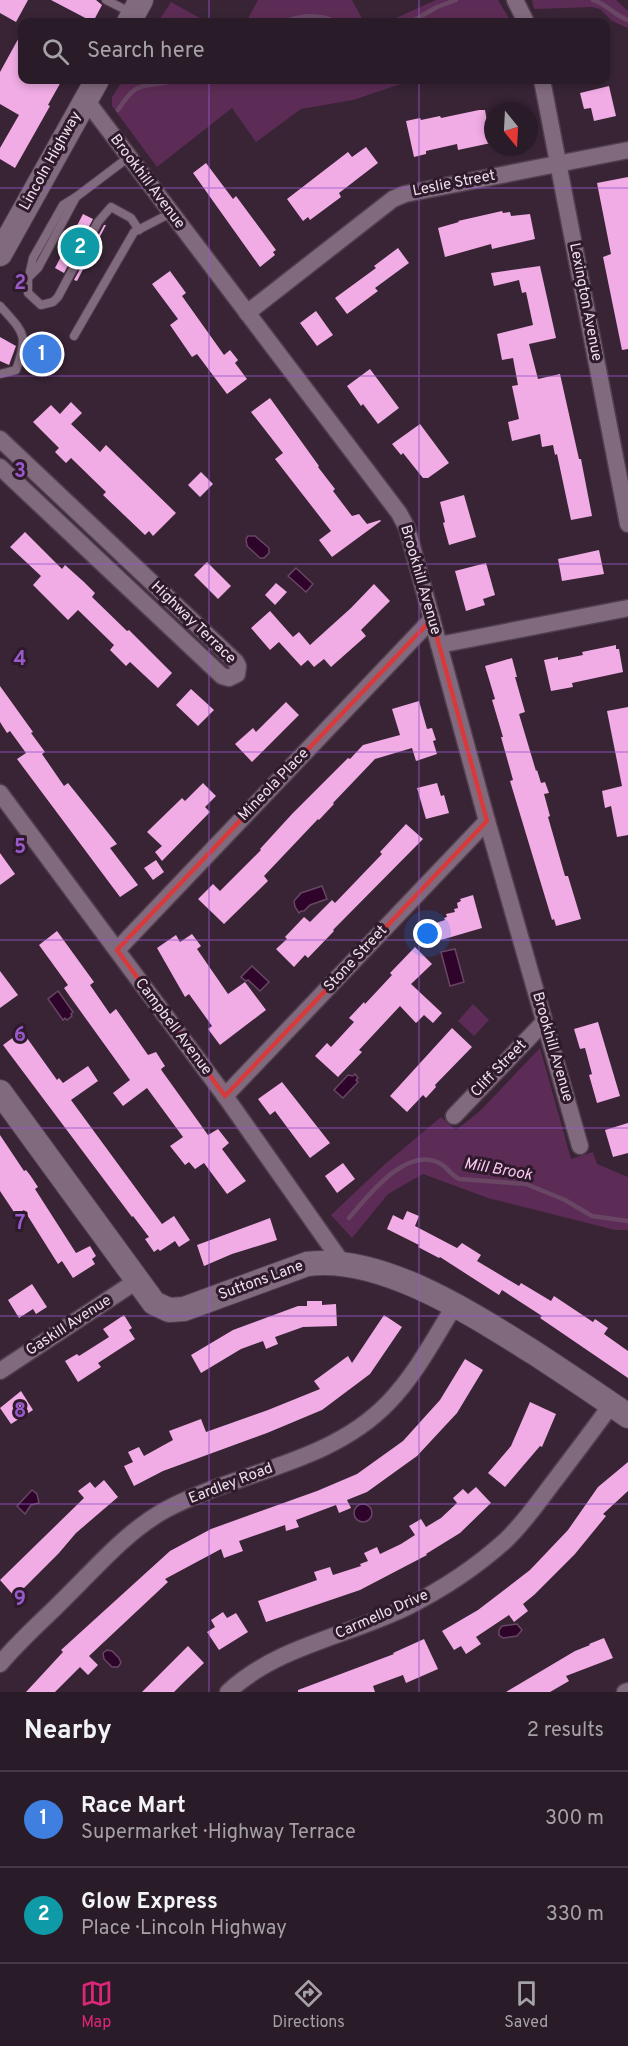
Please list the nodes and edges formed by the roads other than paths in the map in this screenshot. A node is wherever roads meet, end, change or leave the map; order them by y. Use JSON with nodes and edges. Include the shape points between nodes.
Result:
{"nodes":[{"id":1,"x":106,"y":0,"type":"edge"},
{"id":2,"x":515,"y":0,"type":"edge"},
{"id":3,"x":134,"y":12,"type":"edge"},
{"id":4,"x":524,"y":18,"type":"edge"},
{"id":5,"x":543,"y":84,"type":"edge"},
{"id":6,"x":91,"y":90,"type":"edge"},
{"id":7,"x":628,"y":150,"type":"edge"},
{"id":8,"x":129,"y":157,"type":"junction"},
{"id":9,"x":558,"y":164,"type":"junction"},
{"id":10,"x":171,"y":213,"type":"junction"},
{"id":11,"x":139,"y":230,"type":"junction"},
{"id":12,"x":0,"y":254,"type":"edge"},
{"id":13,"x":0,"y":306,"type":"edge"},
{"id":14,"x":247,"y":313,"type":"junction"},
{"id":15,"x":74,"y":336,"type":"dead end"},
{"id":16,"x":0,"y":374,"type":"edge"},
{"id":17,"x":0,"y":439,"type":"edge"},
{"id":18,"x":0,"y":467,"type":"edge"},
{"id":19,"x":628,"y":524,"type":"edge"},
{"id":20,"x":92,"y":526,"type":"junction"},
{"id":21,"x":78,"y":541,"type":"junction"},
{"id":22,"x":628,"y":608,"type":"edge"},
{"id":23,"x":432,"y":619,"type":"junction"},
{"id":24,"x":439,"y":645,"type":"junction"},
{"id":25,"x":0,"y":793,"type":"edge"},
{"id":26,"x":487,"y":821,"type":"junction"},
{"id":27,"x":117,"y":950,"type":"junction"},
{"id":28,"x":544,"y":1022,"type":"junction"},
{"id":29,"x":0,"y":1092,"type":"edge"},
{"id":30,"x":225,"y":1096,"type":"junction"},
{"id":31,"x":454,"y":1116,"type":"dead end"},
{"id":32,"x":580,"y":1146,"type":"dead end"},
{"id":33,"x":343,"y":1264,"type":"junction"},
{"id":34,"x":138,"y":1280,"type":"junction"},
{"id":35,"x":455,"y":1305,"type":"junction"},
{"id":36,"x":0,"y":1371,"type":"edge"},
{"id":37,"x":620,"y":1410,"type":"edge"},
{"id":38,"x":0,"y":1664,"type":"edge"},
{"id":39,"x":228,"y":1692,"type":"edge"}],
"edges":[{"from":1,"to":3,"type":"lane"},
{"from":2,"to":4,"type":"street"},
{"from":5,"to":9,"type":"street","name":"Lexington Avenue"},
{"from":6,"to":8,"type":"street","name":"Brookhill Avenue"},
{"from":6,"to":12,"type":"street","name":"Lincoln Highway"},
{"from":7,"to":9,"type":"street","name":"Leslie Street"},
{"from":8,"to":10,"type":"street","name":"Brookhill Avenue"},
{"from":8,"to":11,"type":"lane","via":[[76,196],[38,268],[28,278],[28,293],[41,305],[52,302],[61,293],[98,222],[111,207],[131,218]]},
{"from":9,"to":14,"type":"street","name":"Leslie Street","via":[[405,194]]},
{"from":9,"to":19,"type":"street","name":"Lexington Avenue"},
{"from":10,"to":11,"type":"lane"},
{"from":10,"to":14,"type":"street","name":"Brookhill Avenue"},
{"from":11,"to":15,"type":"lane","via":[[134,232]]},
{"from":13,"to":16,"type":"lane","via":[[22,331],[24,350],[16,370]]},
{"from":14,"to":23,"type":"street","name":"Brookhill Avenue","via":[[399,513],[412,544]]},
{"from":17,"to":20,"type":"street","name":"Highway Terrace"},
{"from":18,"to":21,"type":"street","name":"Highway Terrace"},
{"from":20,"to":21,"type":"street"},
{"from":20,"to":21,"type":"street","name":"Highway Terrace","via":[[236,662],[237,674],[222,676]]},
{"from":22,"to":24,"type":"street"},
{"from":23,"to":24,"type":"street","name":"Brookhill Avenue"},
{"from":23,"to":27,"type":"street","name":"Mineola Place"},
{"from":24,"to":26,"type":"street","name":"Brookhill Avenue"},
{"from":25,"to":27,"type":"street","name":"Campbell Avenue"},
{"from":26,"to":28,"type":"street","name":"Brookhill Avenue"},
{"from":26,"to":30,"type":"street","name":"Stone Street"},
{"from":27,"to":30,"type":"street","name":"Campbell Avenue"},
{"from":28,"to":31,"type":"street","name":"Cliff Street"},
{"from":28,"to":32,"type":"street","name":"Brookhill Avenue"},
{"from":29,"to":34,"type":"street","name":"Suttons Lane"},
{"from":30,"to":33,"type":"street","name":"Campbell Avenue"},
{"from":33,"to":34,"type":"street","name":"Suttons Lane","via":[[307,1264],[184,1309],[169,1310],[154,1303]]},
{"from":33,"to":35,"type":"street","name":"Suttons Lane","via":[[386,1274]]},
{"from":34,"to":36,"type":"street","name":"Gaskill Avenue"},
{"from":35,"to":37,"type":"street","name":"Suttons Lane"},
{"from":35,"to":38,"type":"street","name":"Eardley Road","via":[[412,1375],[387,1405],[349,1434],[318,1450],[166,1510],[108,1555]]},
{"from":37,"to":39,"type":"street","name":"Carmello Drive","via":[[526,1519],[475,1566],[408,1606],[258,1668]]}]}
